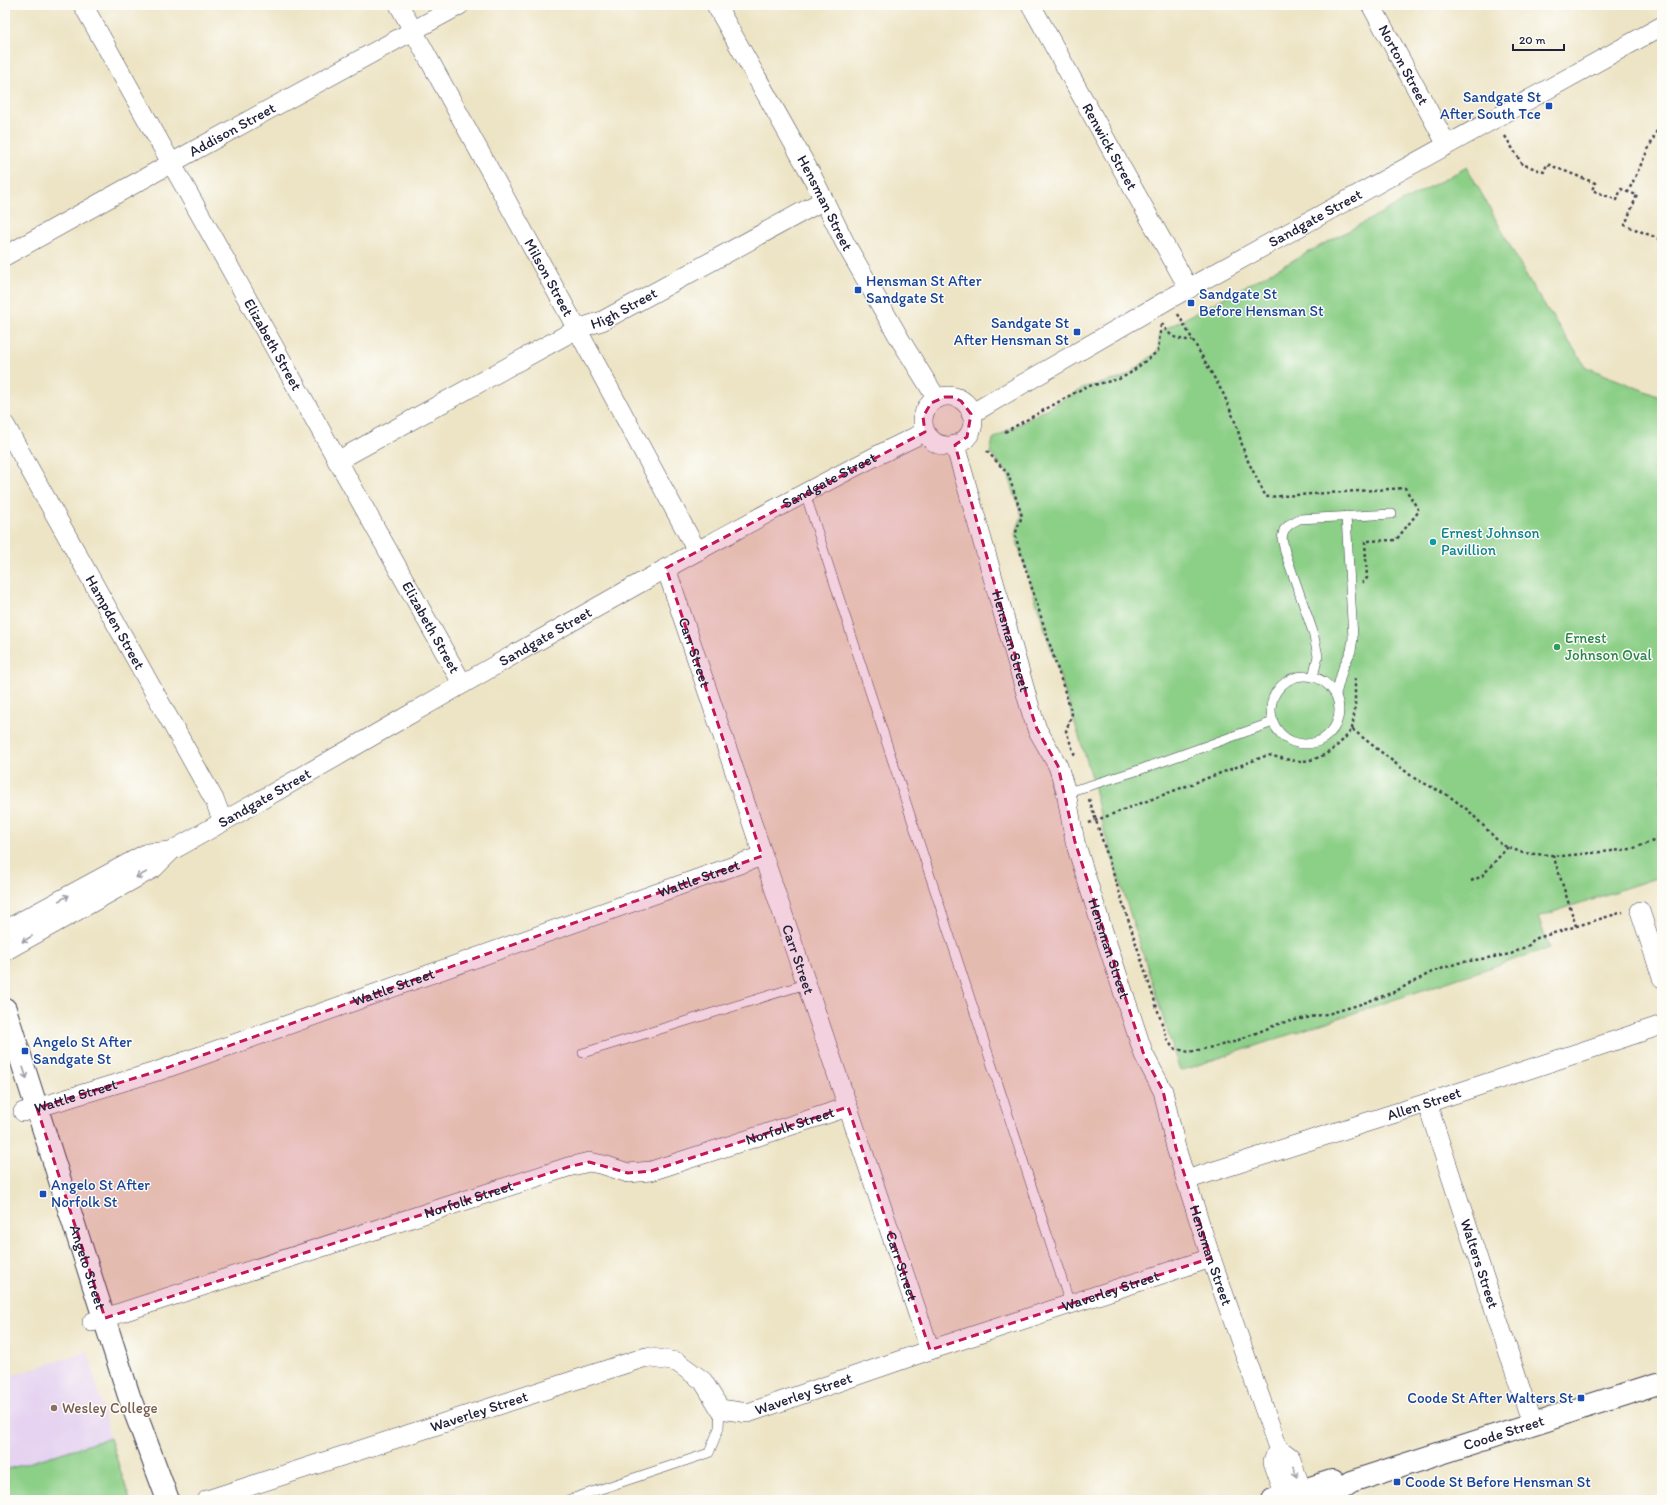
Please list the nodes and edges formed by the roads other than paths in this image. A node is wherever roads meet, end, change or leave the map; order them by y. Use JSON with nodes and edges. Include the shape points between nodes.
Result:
{"nodes":[{"id":1,"x":83,"y":5,"type":"edge"},
{"id":2,"x":399,"y":5,"type":"edge"},
{"id":3,"x":460,"y":5,"type":"edge"},
{"id":4,"x":716,"y":5,"type":"edge"},
{"id":5,"x":1031,"y":5,"type":"edge"},
{"id":6,"x":1371,"y":5,"type":"edge"},
{"id":7,"x":1662,"y":26,"type":"edge"},
{"id":8,"x":413,"y":31,"type":"junction"},
{"id":9,"x":1447,"y":145,"type":"junction"},
{"id":10,"x":171,"y":164,"type":"junction"},
{"id":11,"x":824,"y":200,"type":"junction"},
{"id":12,"x":5,"y":256,"type":"edge"},
{"id":13,"x":1189,"y":289,"type":"junction"},
{"id":14,"x":577,"y":329,"type":"junction"},
{"id":15,"x":937,"y":399,"type":"junction"},
{"id":16,"x":971,"y":414,"type":"junction"},
{"id":17,"x":5,"y":425,"type":"edge"},
{"id":18,"x":925,"y":432,"type":"junction"},
{"id":19,"x":955,"y":445,"type":"junction"},
{"id":20,"x":337,"y":461,"type":"junction"},
{"id":21,"x":805,"y":493,"type":"junction"},
{"id":22,"x":1392,"y":514,"type":"dead end"},
{"id":23,"x":1346,"y":516,"type":"junction"},
{"id":24,"x":697,"y":551,"type":"junction"},
{"id":25,"x":666,"y":568,"type":"junction"},
{"id":26,"x":1313,"y":677,"type":"junction"},
{"id":27,"x":462,"y":684,"type":"junction"},
{"id":28,"x":1336,"y":694,"type":"junction"},
{"id":29,"x":1273,"y":722,"type":"junction"},
{"id":30,"x":1066,"y":792,"type":"junction"},
{"id":31,"x":222,"y":822,"type":"junction"},
{"id":32,"x":171,"y":851,"type":"junction"},
{"id":33,"x":762,"y":856,"type":"junction"},
{"id":34,"x":1640,"y":911,"type":"road end"},
{"id":35,"x":5,"y":930,"type":"edge"},
{"id":36,"x":5,"y":951,"type":"edge"},
{"id":37,"x":1662,"y":978,"type":"edge"},
{"id":38,"x":806,"y":984,"type":"junction"},
{"id":39,"x":5,"y":1009,"type":"edge"},
{"id":40,"x":1662,"y":1025,"type":"edge"},
{"id":41,"x":583,"y":1054,"type":"dead end"},
{"id":42,"x":5,"y":1057,"type":"edge"},
{"id":43,"x":1427,"y":1103,"type":"junction"},
{"id":44,"x":848,"y":1107,"type":"junction"},
{"id":45,"x":30,"y":1110,"type":"junction"},
{"id":46,"x":1186,"y":1180,"type":"junction"},
{"id":47,"x":1212,"y":1258,"type":"junction"},
{"id":48,"x":1070,"y":1304,"type":"junction"},
{"id":49,"x":98,"y":1320,"type":"junction"},
{"id":50,"x":930,"y":1350,"type":"junction"},
{"id":51,"x":1660,"y":1382,"type":"edge"},
{"id":52,"x":720,"y":1409,"type":"junction"},
{"id":53,"x":1532,"y":1424,"type":"junction"},
{"id":54,"x":1294,"y":1498,"type":"edge"},
{"id":55,"x":154,"y":1500,"type":"edge"},
{"id":56,"x":168,"y":1500,"type":"edge"},
{"id":57,"x":207,"y":1500,"type":"edge"},
{"id":58,"x":568,"y":1500,"type":"edge"}],
"edges":[{"from":1,"to":10,"type":"street","name":"Elizabeth Street"},
{"from":2,"to":8,"type":"street","name":"Milson Street"},
{"from":3,"to":8,"type":"street","name":"Addison Street"},
{"from":4,"to":11,"type":"street","name":"Hensman Street"},
{"from":5,"to":13,"type":"street","name":"Renwick Street"},
{"from":6,"to":9,"type":"street","name":"Norton Street"},
{"from":7,"to":9,"type":"street","name":"Sandgate Street"},
{"from":8,"to":10,"type":"street","name":"Addison Street"},
{"from":8,"to":14,"type":"street","name":"Milson Street"},
{"from":9,"to":13,"type":"street","name":"Sandgate Street"},
{"from":10,"to":12,"type":"street","name":"Addison Street"},
{"from":10,"to":20,"type":"street","name":"Elizabeth Street"},
{"from":11,"to":14,"type":"street","name":"High Street","via":[[602,321]]},
{"from":11,"to":15,"type":"street","name":"Hensman Street","via":[[845,243]]},
{"from":13,"to":16,"type":"street","name":"Sandgate Street"},
{"from":14,"to":20,"type":"street","name":"High Street"},
{"from":14,"to":24,"type":"street","name":"Milson Street"},
{"from":15,"to":16,"type":"street","via":[[953,397],[967,406]]},
{"from":15,"to":18,"type":"street","via":[[931,403],[923,417]]},
{"from":16,"to":19,"type":"street","via":[[969,433],[962,442]]},
{"from":17,"to":31,"type":"street","name":"Hampden Street","via":[[215,800]]},
{"from":18,"to":19,"type":"street","via":[[929,438],[941,445]]},
{"from":18,"to":21,"type":"street","name":"Sandgate Street"},
{"from":19,"to":30,"type":"street","name":"Hensman Street","via":[[1031,711],[1037,728],[1058,766]]},
{"from":20,"to":27,"type":"street","name":"Elizabeth Street"},
{"from":21,"to":24,"type":"street","name":"Sandgate Street"},
{"from":21,"to":48,"type":"lane"},
{"from":22,"to":23,"type":"lane"},
{"from":23,"to":26,"type":"lane","via":[[1299,519],[1284,530],[1282,538],[1313,632],[1318,656]]},
{"from":23,"to":28,"type":"lane","via":[[1353,638]]},
{"from":24,"to":25,"type":"street","name":"Sandgate Street"},
{"from":25,"to":27,"type":"street","name":"Sandgate Street"},
{"from":25,"to":33,"type":"street","name":"Carr Street"},
{"from":26,"to":28,"type":"lane","via":[[1326,683]]},
{"from":26,"to":29,"type":"lane","via":[[1297,677],[1282,685],[1273,698]]},
{"from":27,"to":31,"type":"street","name":"Sandgate Street"},
{"from":28,"to":29,"type":"lane","via":[[1339,702],[1339,720],[1330,735],[1316,744],[1298,744],[1290,741],[1277,730]]},
{"from":29,"to":30,"type":"lane"},
{"from":30,"to":46,"type":"street","name":"Hensman Street","via":[[1075,842],[1144,1055],[1162,1092]]},
{"from":31,"to":32,"type":"street","name":"Sandgate Street"},
{"from":35,"to":32,"type":"street","name":"Sandgate Street","one_way":true,"via":[[147,853]]},
{"from":32,"to":36,"type":"street","name":"Sandgate Street","one_way":true,"via":[[154,868]]},
{"from":33,"to":38,"type":"street","name":"Carr Street"},
{"from":33,"to":45,"type":"street","name":"Wattle Street","via":[[158,1071]]},
{"from":34,"to":37,"type":"street"},
{"from":38,"to":41,"type":"lane"},
{"from":38,"to":44,"type":"street","name":"Carr Street"},
{"from":39,"to":45,"type":"street","name":"Angelo Street","one_way":true},
{"from":40,"to":43,"type":"street","name":"Allen Street"},
{"from":42,"to":45,"type":"street","name":"Angelo Street"},
{"from":43,"to":46,"type":"street","name":"Allen Street"},
{"from":43,"to":53,"type":"street","name":"Walters Street"},
{"from":44,"to":49,"type":"street","name":"Norfolk Street","via":[[651,1171],[628,1173],[604,1164],[588,1162],[568,1167]]},
{"from":44,"to":50,"type":"street","name":"Carr Street"},
{"from":45,"to":49,"type":"street","name":"Angelo Street"},
{"from":46,"to":47,"type":"street","name":"Hensman Street"},
{"from":47,"to":48,"type":"street","name":"Waverley Street"},
{"from":47,"to":54,"type":"street","name":"Hensman Street","via":[[1278,1448],[1273,1462]]},
{"from":48,"to":50,"type":"street","name":"Waverley Street"},
{"from":49,"to":55,"type":"street","name":"Angelo Street"},
{"from":49,"to":56,"type":"street","name":"Angelo Street"},
{"from":50,"to":52,"type":"street","name":"Waverley Street","via":[[748,1413]]},
{"from":51,"to":53,"type":"street","name":"Coode Street"},
{"from":52,"to":57,"type":"street","name":"Waverley Street","via":[[703,1381],[677,1362],[646,1357]]},
{"from":52,"to":58,"type":"lane","via":[[719,1428],[709,1453]]},
{"from":53,"to":54,"type":"street","name":"Coode Street","via":[[1351,1482],[1334,1494]]}]}
